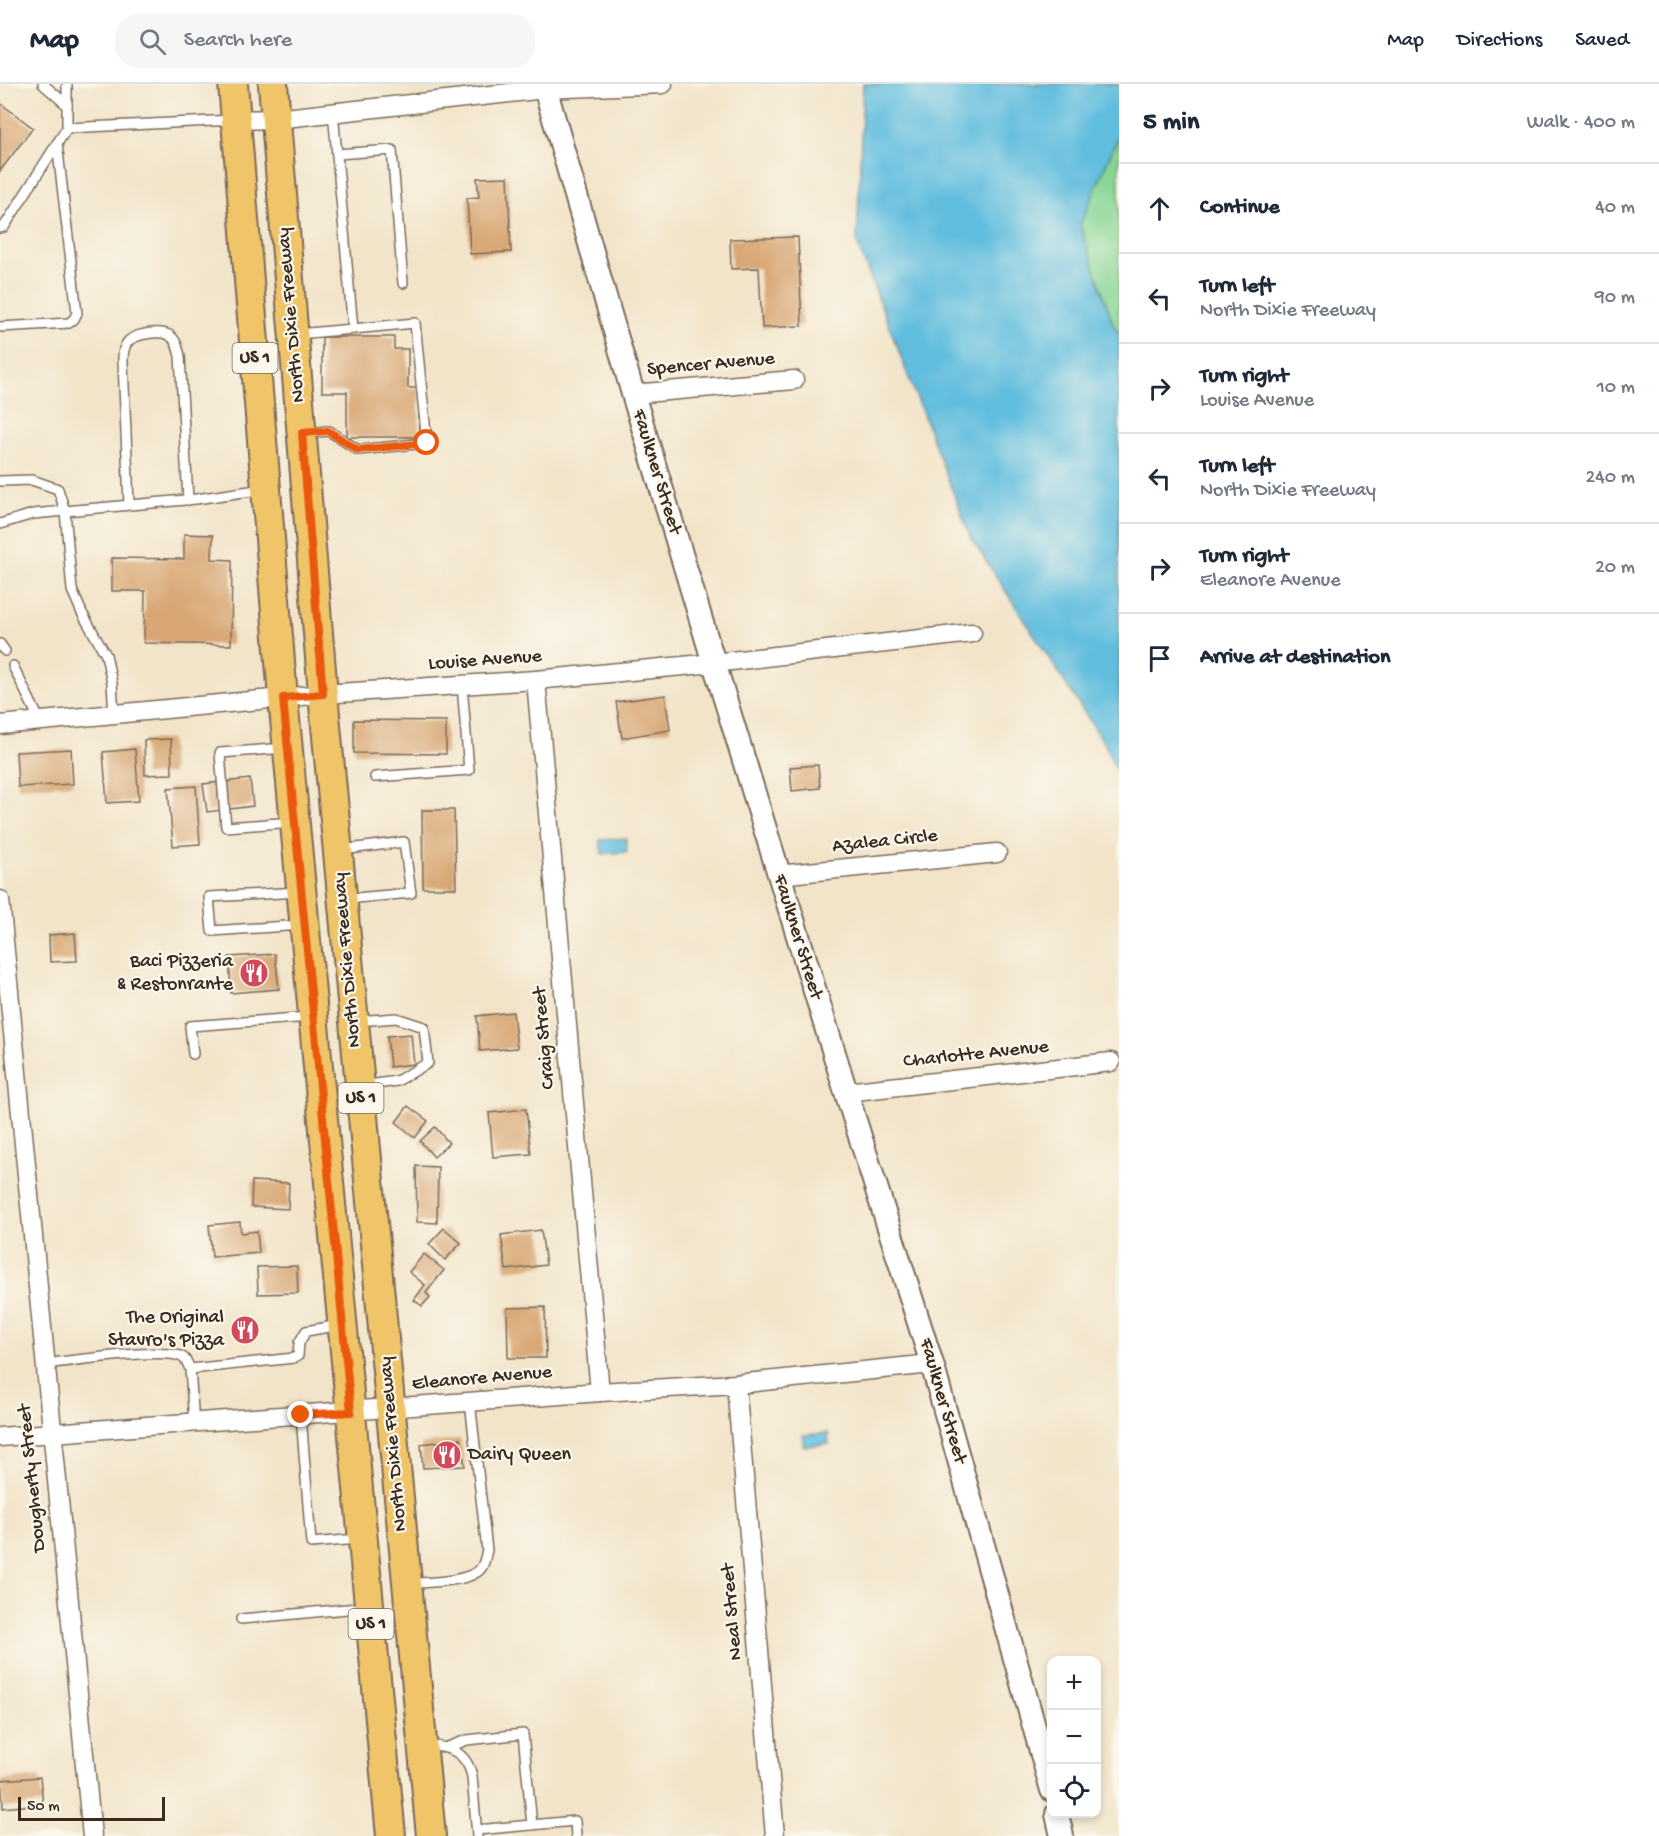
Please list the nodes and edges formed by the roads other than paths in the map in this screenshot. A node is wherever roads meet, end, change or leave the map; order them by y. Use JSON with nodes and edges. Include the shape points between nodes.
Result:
{"nodes":[{"id":1,"x":43,"y":84,"type":"edge"},
{"id":2,"x":67,"y":84,"type":"edge"},
{"id":3,"x":234,"y":84,"type":"edge"},
{"id":4,"x":273,"y":84,"type":"edge"},
{"id":5,"x":663,"y":84,"type":"edge"},
{"id":6,"x":545,"y":87,"type":"edge"},
{"id":7,"x":67,"y":105,"type":"junction"},
{"id":8,"x":333,"y":112,"type":"junction"},
{"id":9,"x":276,"y":119,"type":"junction"},
{"id":10,"x":236,"y":120,"type":"junction"},
{"id":11,"x":67,"y":128,"type":"junction"},
{"id":12,"x":57,"y":143,"type":"junction"},
{"id":13,"x":337,"y":154,"type":"junction"},
{"id":14,"x":0,"y":228,"type":"edge"},
{"id":15,"x":403,"y":283,"type":"dead end"},
{"id":16,"x":0,"y":327,"type":"edge"},
{"id":17,"x":353,"y":328,"type":"junction"},
{"id":18,"x":294,"y":334,"type":"junction"},
{"id":19,"x":794,"y":380,"type":"dead end"},
{"id":20,"x":633,"y":394,"type":"junction"},
{"id":21,"x":302,"y":433,"type":"junction"},
{"id":22,"x":0,"y":481,"type":"edge"},
{"id":23,"x":266,"y":489,"type":"junction"},
{"id":24,"x":188,"y":500,"type":"junction"},
{"id":25,"x":129,"y":504,"type":"junction"},
{"id":26,"x":65,"y":510,"type":"junction"},
{"id":27,"x":0,"y":524,"type":"edge"},
{"id":28,"x":972,"y":633,"type":"dead end"},
{"id":29,"x":714,"y":663,"type":"junction"},
{"id":30,"x":13,"y":666,"type":"dead end"},
{"id":31,"x":536,"y":680,"type":"junction"},
{"id":32,"x":462,"y":685,"type":"junction"},
{"id":33,"x":323,"y":694,"type":"junction"},
{"id":34,"x":283,"y":698,"type":"junction"},
{"id":35,"x":114,"y":714,"type":"junction"},
{"id":36,"x":40,"y":722,"type":"junction"},
{"id":37,"x":0,"y":725,"type":"edge"},
{"id":38,"x":287,"y":748,"type":"junction"},
{"id":39,"x":375,"y":777,"type":"dead end"},
{"id":40,"x":294,"y":822,"type":"junction"},
{"id":41,"x":338,"y":851,"type":"junction"},
{"id":42,"x":997,"y":853,"type":"dead end"},
{"id":43,"x":778,"y":875,"type":"junction"},
{"id":44,"x":301,"y":892,"type":"junction"},
{"id":45,"x":343,"y":899,"type":"junction"},
{"id":46,"x":0,"y":900,"type":"edge"},
{"id":47,"x":304,"y":925,"type":"junction"},
{"id":48,"x":313,"y":1017,"type":"junction"},
{"id":49,"x":354,"y":1021,"type":"junction"},
{"id":50,"x":193,"y":1054,"type":"dead end"},
{"id":51,"x":1111,"y":1062,"type":"dead end"},
{"id":52,"x":360,"y":1086,"type":"junction"},
{"id":53,"x":846,"y":1092,"type":"junction"},
{"id":54,"x":342,"y":1324,"type":"junction"},
{"id":55,"x":45,"y":1364,"type":"junction"},
{"id":56,"x":932,"y":1364,"type":"junction"},
{"id":57,"x":190,"y":1369,"type":"junction"},
{"id":58,"x":736,"y":1384,"type":"junction"},
{"id":59,"x":600,"y":1392,"type":"junction"},
{"id":60,"x":470,"y":1402,"type":"junction"},
{"id":61,"x":390,"y":1409,"type":"junction"},
{"id":62,"x":351,"y":1412,"type":"junction"},
{"id":63,"x":301,"y":1415,"type":"junction"},
{"id":64,"x":194,"y":1423,"type":"junction"},
{"id":65,"x":51,"y":1433,"type":"junction"},
{"id":66,"x":0,"y":1437,"type":"edge"},
{"id":67,"x":362,"y":1538,"type":"junction"},
{"id":68,"x":407,"y":1584,"type":"junction"},
{"id":69,"x":369,"y":1607,"type":"junction"},
{"id":70,"x":242,"y":1619,"type":"dead end"},
{"id":71,"x":435,"y":1747,"type":"junction"},
{"id":72,"x":1047,"y":1772,"type":"edge"},
{"id":73,"x":1058,"y":1818,"type":"edge"},
{"id":74,"x":532,"y":1825,"type":"junction"},
{"id":75,"x":477,"y":1833,"type":"edge"},
{"id":76,"x":92,"y":1836,"type":"edge"},
{"id":77,"x":391,"y":1836,"type":"edge"},
{"id":78,"x":431,"y":1836,"type":"edge"},
{"id":79,"x":576,"y":1836,"type":"edge"},
{"id":80,"x":775,"y":1836,"type":"edge"},
{"id":81,"x":1062,"y":1836,"type":"edge"}],
"edges":[{"from":1,"to":7,"type":"lane"},
{"from":2,"to":7,"type":"lane"},
{"from":3,"to":10,"type":"main road","name":"North Dixie Freeway","number":"US 1"},
{"from":4,"to":9,"type":"main road","name":"North Dixie Freeway","number":"US 1"},
{"from":5,"to":6,"type":"street"},
{"from":6,"to":8,"type":"street"},
{"from":6,"to":20,"type":"street","name":"Faulkner Street"},
{"from":7,"to":11,"type":"lane"},
{"from":8,"to":9,"type":"street"},
{"from":8,"to":13,"type":"lane"},
{"from":9,"to":10,"type":"street"},
{"from":9,"to":18,"type":"main road","name":"North Dixie Freeway","number":"US 1"},
{"from":10,"to":11,"type":"lane"},
{"from":10,"to":23,"type":"main road","name":"North Dixie Freeway","number":"US 1"},
{"from":11,"to":12,"type":"lane"},
{"from":12,"to":14,"type":"lane"},
{"from":12,"to":16,"type":"lane","via":[[77,313],[69,323]]},
{"from":13,"to":15,"type":"lane","via":[[392,150]]},
{"from":13,"to":17,"type":"lane"},
{"from":17,"to":18,"type":"lane"},
{"from":17,"to":21,"type":"lane","via":[[415,323],[427,443],[358,450],[328,431]]},
{"from":18,"to":21,"type":"main road","name":"North Dixie Freeway","number":"US 1"},
{"from":19,"to":20,"type":"street","name":"Spencer Avenue"},
{"from":20,"to":29,"type":"street","name":"Faulkner Street"},
{"from":21,"to":33,"type":"main road","name":"North Dixie Freeway","number":"US 1"},
{"from":22,"to":26,"type":"lane","via":[[32,480],[58,489]]},
{"from":23,"to":24,"type":"lane"},
{"from":23,"to":34,"type":"main road","name":"North Dixie Freeway","number":"US 1"},
{"from":24,"to":25,"type":"lane"},
{"from":24,"to":25,"type":"lane","via":[[180,356],[177,343],[160,333],[136,336],[124,349]]},
{"from":25,"to":26,"type":"lane"},
{"from":26,"to":27,"type":"lane"},
{"from":26,"to":35,"type":"lane","via":[[72,590],[106,655]]},
{"from":28,"to":29,"type":"street","name":"Louise Avenue"},
{"from":29,"to":31,"type":"street","name":"Louise Avenue"},
{"from":29,"to":43,"type":"street","name":"Faulkner Street"},
{"from":30,"to":36,"type":"lane"},
{"from":31,"to":32,"type":"street","name":"Louise Avenue"},
{"from":31,"to":59,"type":"street","name":"Craig Street"},
{"from":32,"to":33,"type":"street","name":"Louise Avenue"},
{"from":32,"to":39,"type":"lane","via":[[469,770]]},
{"from":33,"to":34,"type":"street","name":"Louise Avenue"},
{"from":33,"to":41,"type":"main road","name":"North Dixie Freeway","number":"US 1"},
{"from":34,"to":35,"type":"street","name":"Louise Avenue"},
{"from":34,"to":38,"type":"main road","name":"North Dixie Freeway","number":"US 1"},
{"from":35,"to":36,"type":"street","name":"Louise Avenue"},
{"from":36,"to":37,"type":"street","name":"Louise Avenue"},
{"from":38,"to":40,"type":"main road","name":"North Dixie Freeway","number":"US 1"},
{"from":38,"to":40,"type":"lane","via":[[220,753],[226,828]]},
{"from":40,"to":44,"type":"main road","name":"North Dixie Freeway","number":"US 1"},
{"from":41,"to":45,"type":"main road","name":"North Dixie Freeway","number":"US 1"},
{"from":41,"to":45,"type":"lane","via":[[404,842],[411,893]]},
{"from":42,"to":43,"type":"street","name":"Azalea Circle"},
{"from":43,"to":53,"type":"street","name":"Faulkner Street"},
{"from":44,"to":47,"type":"main road","name":"North Dixie Freeway","number":"US 1"},
{"from":44,"to":47,"type":"lane","via":[[209,897],[212,931]]},
{"from":45,"to":49,"type":"main road","name":"North Dixie Freeway","number":"US 1"},
{"from":46,"to":55,"type":"street","name":"Dougherty Street"},
{"from":47,"to":48,"type":"main road","name":"North Dixie Freeway","number":"US 1"},
{"from":48,"to":50,"type":"lane","via":[[190,1026]]},
{"from":48,"to":54,"type":"main road","name":"North Dixie Freeway","number":"US 1"},
{"from":49,"to":52,"type":"main road","name":"North Dixie Freeway","number":"US 1"},
{"from":49,"to":52,"type":"lane","via":[[396,1017],[423,1027],[428,1063],[397,1081]]},
{"from":51,"to":53,"type":"street","name":"Charlotte Avenue"},
{"from":52,"to":61,"type":"main road","name":"North Dixie Freeway","number":"US 1"},
{"from":53,"to":56,"type":"street","name":"Faulkner Street"},
{"from":54,"to":57,"type":"lane","via":[[306,1331],[294,1358]]},
{"from":54,"to":62,"type":"main road","name":"North Dixie Freeway","number":"US 1"},
{"from":55,"to":57,"type":"lane","via":[[161,1353],[182,1357]]},
{"from":55,"to":65,"type":"street","name":"Dougherty Street"},
{"from":56,"to":58,"type":"street","name":"Eleanore Avenue"},
{"from":56,"to":72,"type":"street","name":"Faulkner Street"},
{"from":57,"to":64,"type":"lane"},
{"from":58,"to":59,"type":"street","name":"Eleanore Avenue"},
{"from":58,"to":80,"type":"street","name":"Neal Street"},
{"from":59,"to":60,"type":"street","name":"Eleanore Avenue"},
{"from":60,"to":61,"type":"street","name":"Eleanore Avenue"},
{"from":60,"to":68,"type":"lane","via":[[487,1550],[483,1567],[461,1578]]},
{"from":61,"to":62,"type":"street","name":"Eleanore Avenue"},
{"from":61,"to":68,"type":"main road","name":"North Dixie Freeway","number":"US 1"},
{"from":62,"to":63,"type":"street","name":"Eleanore Avenue"},
{"from":62,"to":67,"type":"main road","name":"North Dixie Freeway","number":"US 1"},
{"from":63,"to":64,"type":"street","name":"Eleanore Avenue"},
{"from":63,"to":67,"type":"lane","via":[[312,1543]]},
{"from":64,"to":65,"type":"street","name":"Eleanore Avenue"},
{"from":65,"to":66,"type":"street","name":"Eleanore Avenue"},
{"from":65,"to":76,"type":"street","name":"Dougherty Street"},
{"from":67,"to":69,"type":"main road","name":"North Dixie Freeway","number":"US 1"},
{"from":68,"to":71,"type":"main road","name":"North Dixie Freeway","number":"US 1"},
{"from":69,"to":70,"type":"lane"},
{"from":69,"to":77,"type":"main road","name":"North Dixie Freeway","number":"US 1"},
{"from":71,"to":74,"type":"lane","via":[[523,1734]]},
{"from":71,"to":75,"type":"lane","via":[[464,1756],[470,1768]]},
{"from":71,"to":78,"type":"main road","name":"North Dixie Freeway","number":"US 1"},
{"from":73,"to":81,"type":"street"},
{"from":74,"to":75,"type":"lane"},
{"from":74,"to":79,"type":"lane","via":[[575,1821]]}]}
